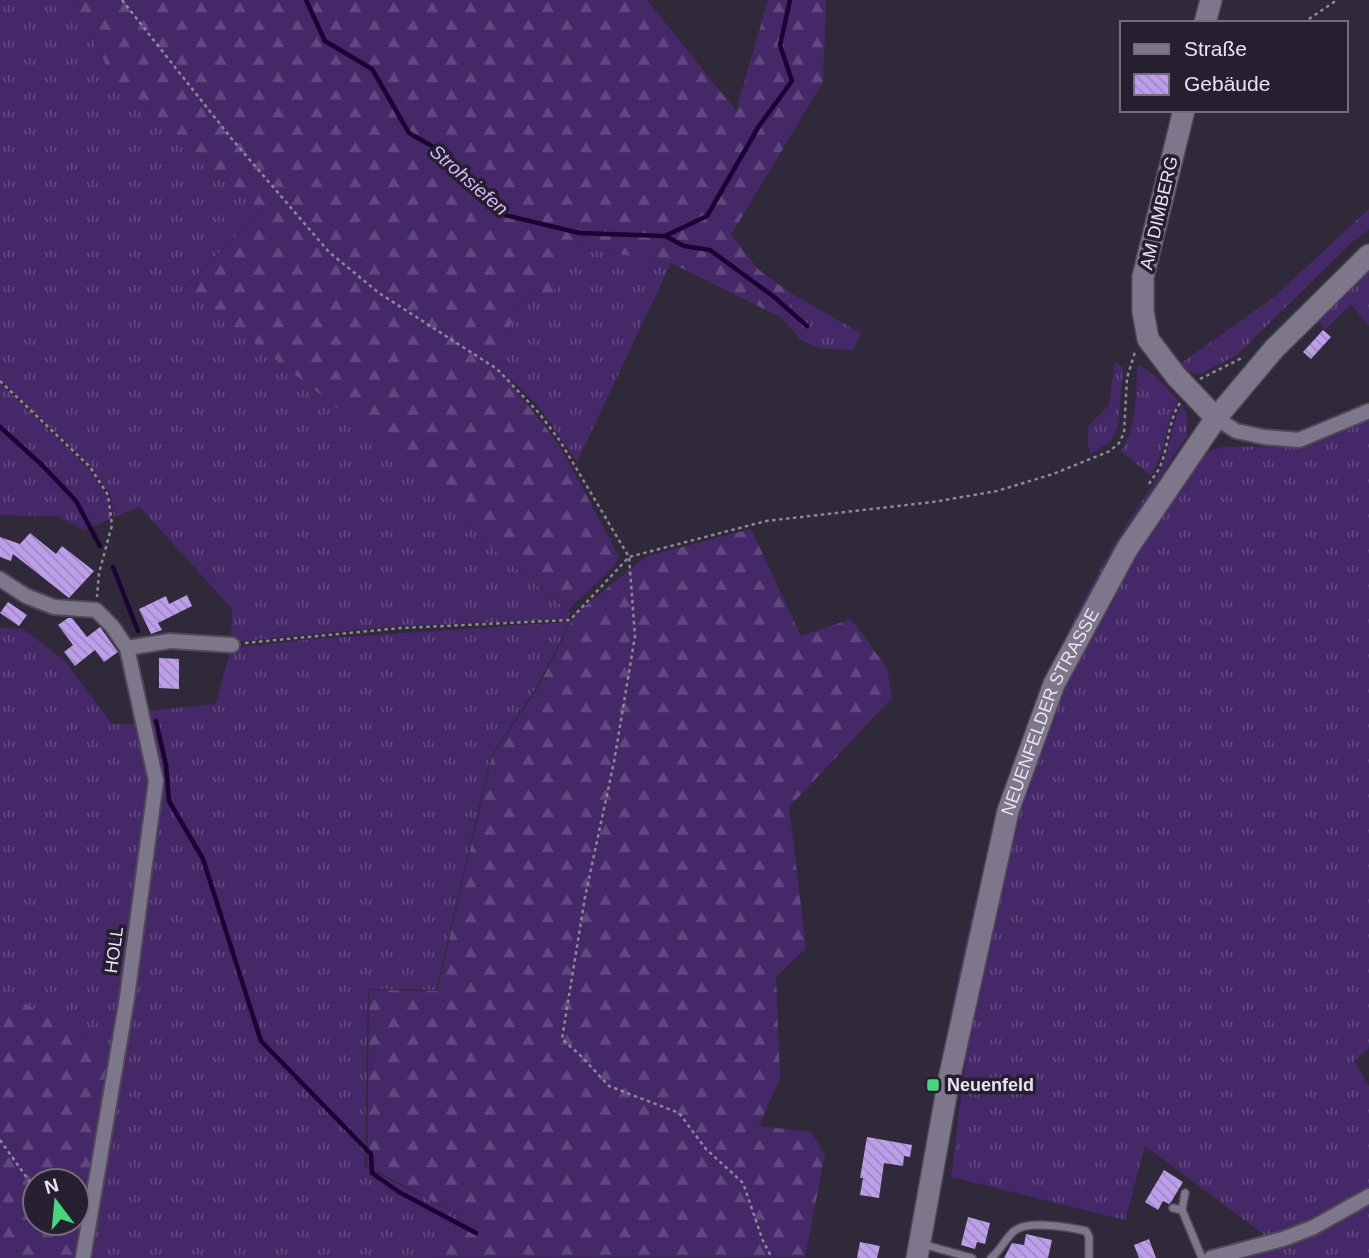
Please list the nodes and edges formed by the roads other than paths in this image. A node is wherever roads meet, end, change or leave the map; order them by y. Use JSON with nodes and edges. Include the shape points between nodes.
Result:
{"nodes":[{"id":1,"x":1211,"y":0,"type":"edge"},
{"id":2,"x":1206,"y":21,"type":"edge"},
{"id":3,"x":1184,"y":112,"type":"edge"},
{"id":4,"x":1369,"y":254,"type":"edge"},
{"id":5,"x":1369,"y":411,"type":"edge"},
{"id":6,"x":1216,"y":418,"type":"junction"},
{"id":7,"x":0,"y":579,"type":"edge"},
{"id":8,"x":232,"y":645,"type":"road end"},
{"id":9,"x":127,"y":648,"type":"junction"},
{"id":10,"x":1185,"y":1193,"type":"dead end"},
{"id":11,"x":1369,"y":1196,"type":"edge"},
{"id":12,"x":1172,"y":1208,"type":"dead end"},
{"id":13,"x":1182,"y":1210,"type":"junction"},
{"id":14,"x":918,"y":1251,"type":"edge"},
{"id":15,"x":83,"y":1258,"type":"edge"},
{"id":16,"x":972,"y":1258,"type":"edge"},
{"id":17,"x":990,"y":1258,"type":"edge"},
{"id":18,"x":1089,"y":1258,"type":"edge"},
{"id":19,"x":1202,"y":1258,"type":"edge"},
{"id":20,"x":1211,"y":1258,"type":"edge"}],
"edges":[{"from":1,"to":2,"type":"main road"},
{"from":3,"to":6,"type":"main road","name":"AM DIMBERG","via":[[1143,277],[1143,312],[1148,339]]},
{"from":4,"to":6,"type":"main road","name":"NEUENFELDER STRASSE","via":[[1303,318]]},
{"from":5,"to":6,"type":"street","via":[[1299,440],[1236,430]]},
{"from":6,"to":14,"type":"main road","name":"NEUENFELDER STRASSE","via":[[1106,585],[1055,684],[1008,811],[949,1079]]},
{"from":7,"to":9,"type":"street","name":"HOLL","via":[[54,607],[96,610]]},
{"from":8,"to":9,"type":"street","via":[[170,641]]},
{"from":9,"to":15,"type":"street","name":"HOLL","via":[[156,782],[127,998]]},
{"from":10,"to":13,"type":"lane"},
{"from":11,"to":20,"type":"street","via":[[1314,1227]]},
{"from":12,"to":13,"type":"lane"},
{"from":13,"to":19,"type":"lane"},
{"from":14,"to":16,"type":"lane"},
{"from":17,"to":18,"type":"lane","via":[[1012,1233],[1028,1225],[1086,1231]]}]}
